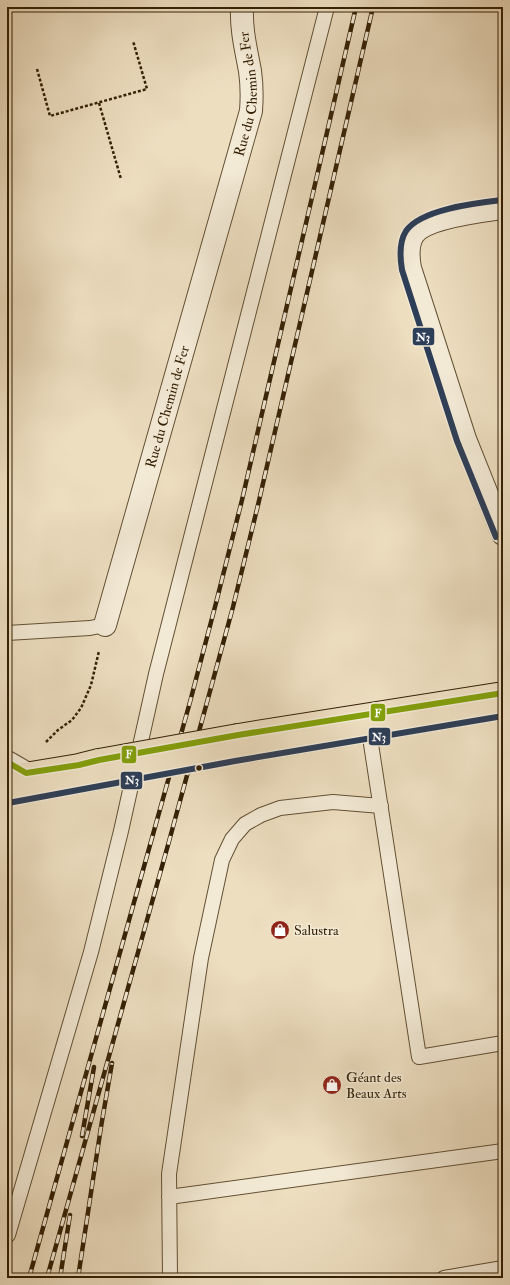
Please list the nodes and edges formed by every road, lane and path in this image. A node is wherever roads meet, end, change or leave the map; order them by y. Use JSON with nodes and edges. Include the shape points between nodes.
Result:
{"nodes":[{"id":1,"x":242,"y":7,"type":"edge"},
{"id":2,"x":327,"y":7,"type":"edge"},
{"id":3,"x":133,"y":41,"type":"dead end"},
{"id":4,"x":37,"y":69,"type":"dead end"},
{"id":5,"x":99,"y":103,"type":"junction"},
{"id":6,"x":121,"y":179,"type":"dead end"},
{"id":7,"x":503,"y":208,"type":"edge"},
{"id":8,"x":503,"y":534,"type":"edge"},
{"id":9,"x":105,"y":625,"type":"junction"},
{"id":10,"x":7,"y":632,"type":"edge"},
{"id":11,"x":503,"y":693,"type":"edge"},
{"id":12,"x":503,"y":708,"type":"edge"},
{"id":13,"x":369,"y":731,"type":"junction"},
{"id":14,"x":236,"y":744,"type":"junction"},
{"id":15,"x":7,"y":762,"type":"edge"},
{"id":16,"x":27,"y":778,"type":"edge"},
{"id":17,"x":7,"y":795,"type":"edge"},
{"id":18,"x":381,"y":806,"type":"junction"},
{"id":19,"x":503,"y":1043,"type":"edge"},
{"id":20,"x":503,"y":1151,"type":"edge"},
{"id":21,"x":169,"y":1197,"type":"junction"},
{"id":22,"x":8,"y":1234,"type":"dead end"},
{"id":23,"x":503,"y":1268,"type":"edge"},
{"id":24,"x":170,"y":1278,"type":"edge"},
{"id":25,"x":444,"y":1278,"type":"edge"}],
"edges":[{"from":1,"to":9,"type":"street","name":"Rue du Chemin de Fer","via":[[243,40],[250,72],[252,111]]},
{"from":2,"to":22,"type":"lane","via":[[156,674],[91,952]]},
{"from":3,"to":5,"type":"path","via":[[147,89]]},
{"from":4,"to":5,"type":"path","via":[[50,116]]},
{"from":5,"to":6,"type":"path"},
{"from":7,"to":8,"type":"street","via":[[438,219],[423,226],[414,234],[409,244],[408,256],[465,439]]},
{"from":9,"to":10,"type":"lane"},
{"from":9,"to":16,"type":"path","via":[[91,686],[81,708],[72,720],[46,742]]},
{"from":11,"to":14,"type":"main road"},
{"from":12,"to":13,"type":"main road"},
{"from":13,"to":14,"type":"main road"},
{"from":13,"to":18,"type":"lane"},
{"from":14,"to":16,"type":"main road","bridge":true,"via":[[97,770]]},
{"from":15,"to":16,"type":"street"},
{"from":16,"to":17,"type":"main road"},
{"from":18,"to":19,"type":"lane","via":[[419,1056]]},
{"from":18,"to":21,"type":"lane","via":[[333,802],[280,808],[245,824],[232,839],[222,860],[201,958],[169,1174]]},
{"from":20,"to":21,"type":"lane"},
{"from":21,"to":24,"type":"lane"},
{"from":23,"to":25,"type":"lane"}]}
